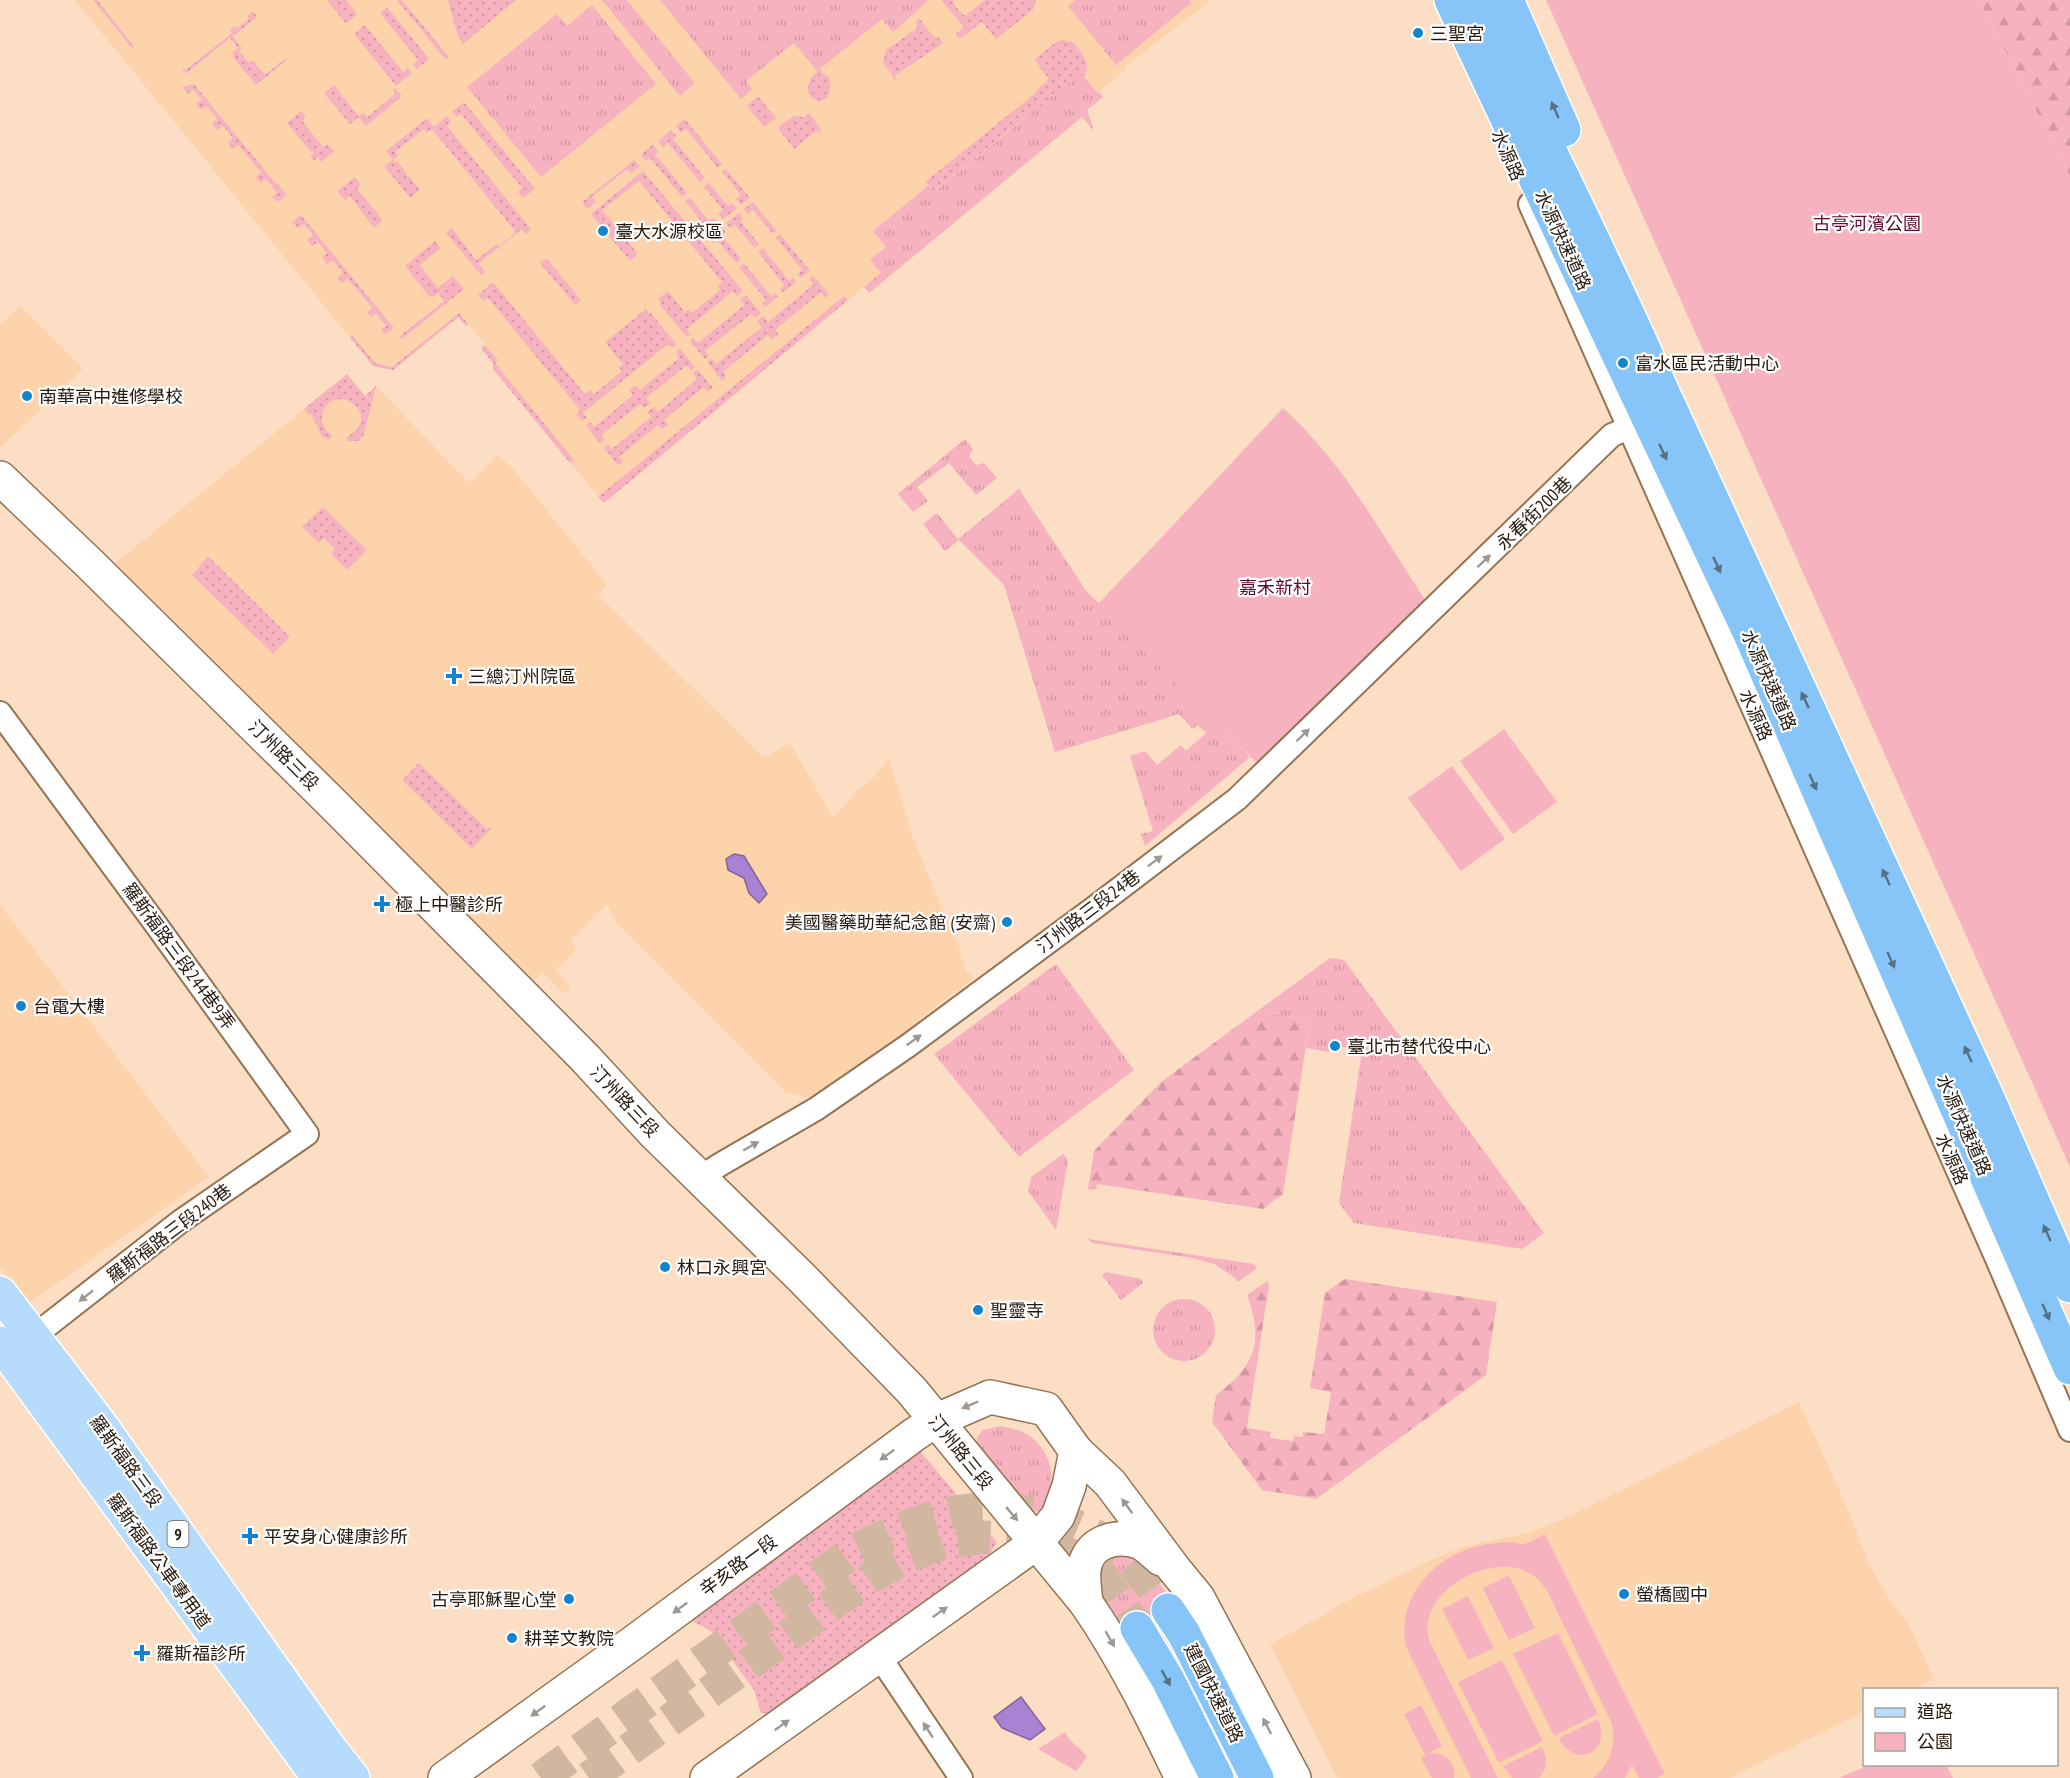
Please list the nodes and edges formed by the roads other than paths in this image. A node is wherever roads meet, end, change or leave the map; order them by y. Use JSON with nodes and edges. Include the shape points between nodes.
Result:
{"nodes":[{"id":1,"x":1439,"y":0,"type":"edge"},
{"id":2,"x":1451,"y":0,"type":"edge"},
{"id":3,"x":1479,"y":0,"type":"edge"},
{"id":4,"x":1507,"y":0,"type":"edge"},
{"id":5,"x":1625,"y":304,"type":"junction"},
{"id":6,"x":1629,"y":428,"type":"junction"},
{"id":7,"x":0,"y":478,"type":"edge"},
{"id":8,"x":1441,"y":602,"type":"joint"},
{"id":9,"x":0,"y":712,"type":"edge"},
{"id":10,"x":307,"y":1134,"type":"joint"},
{"id":11,"x":701,"y":1178,"type":"junction"},
{"id":12,"x":2070,"y":1286,"type":"edge"},
{"id":13,"x":0,"y":1293,"type":"edge"},
{"id":14,"x":0,"y":1320,"type":"edge"},
{"id":15,"x":34,"y":1336,"type":"junction"},
{"id":16,"x":0,"y":1343,"type":"edge"},
{"id":17,"x":2070,"y":1368,"type":"edge"},
{"id":18,"x":0,"y":1378,"type":"edge"},
{"id":19,"x":935,"y":1420,"type":"junction"},
{"id":20,"x":2070,"y":1430,"type":"edge"},
{"id":21,"x":1076,"y":1451,"type":"junction"},
{"id":22,"x":1036,"y":1543,"type":"junction"},
{"id":23,"x":1174,"y":1570,"type":"junction"},
{"id":24,"x":1086,"y":1603,"type":"junction"},
{"id":25,"x":1168,"y":1610,"type":"tunnel mouth"},
{"id":26,"x":1137,"y":1628,"type":"tunnel mouth"},
{"id":27,"x":879,"y":1656,"type":"junction"},
{"id":28,"x":291,"y":1778,"type":"edge"},
{"id":29,"x":319,"y":1778,"type":"edge"},
{"id":30,"x":335,"y":1778,"type":"edge"},
{"id":31,"x":353,"y":1778,"type":"edge"},
{"id":32,"x":445,"y":1778,"type":"edge"},
{"id":33,"x":707,"y":1778,"type":"edge"},
{"id":34,"x":961,"y":1778,"type":"edge"},
{"id":35,"x":1182,"y":1778,"type":"edge"},
{"id":36,"x":1217,"y":1778,"type":"edge"},
{"id":37,"x":1257,"y":1778,"type":"edge"},
{"id":38,"x":1294,"y":1778,"type":"edge"}],
"edges":[{"from":1,"to":6,"type":"street","name":"水源路"},
{"from":2,"to":17,"type":"highway","name":"水源快速道路","one_way":true,"via":[[1749,633]]},
{"from":3,"to":5,"type":"highway","name":"水源快速道路"},
{"from":5,"to":4,"type":"highway","one_way":true,"via":[[1596,201]]},
{"from":12,"to":5,"type":"highway","name":"水源快速道路","one_way":true},
{"from":8,"to":6,"type":"street","name":"永春街200巷","one_way":true,"via":[[1612,435]]},
{"from":6,"to":20,"type":"street","name":"水源路"},
{"from":7,"to":11,"type":"main road","name":"汀州路三段","via":[[333,804]]},
{"from":11,"to":8,"type":"street","name":"汀州路三段24巷","one_way":true,"via":[[816,1108],[909,1044],[1237,799]]},
{"from":9,"to":10,"type":"street","name":"羅斯福路三段244巷9弄"},
{"from":10,"to":15,"type":"street","name":"羅斯福路三段240巷","one_way":true,"via":[[181,1221]]},
{"from":11,"to":19,"type":"main road","name":"汀州路三段","via":[[912,1391]]},
{"from":13,"to":15,"type":"main road","name":"羅斯福路三段","number":"9"},
{"from":14,"to":30,"type":"main road","name":"羅斯福路公車專用道","number":"9"},
{"from":15,"to":31,"type":"main road","name":"羅斯福路三段","number":"9"},
{"from":16,"to":29,"type":"main road","name":"羅斯福路公車專用道","number":"9"},
{"from":18,"to":28,"type":"main road"},
{"from":21,"to":19,"type":"main road","name":"辛亥路一段","one_way":true,"via":[[1046,1409],[990,1397]]},
{"from":19,"to":22,"type":"main road","name":"汀州路三段","one_way":true},
{"from":19,"to":32,"type":"main road","name":"辛亥路一段","one_way":true},
{"from":21,"to":22,"type":"main road","via":[[1058,1516]]},
{"from":23,"to":21,"type":"main road","one_way":true,"via":[[1110,1482]]},
{"from":22,"to":24,"type":"main road","name":"汀州路三段"},
{"from":27,"to":22,"type":"main road","one_way":true},
{"from":23,"to":24,"type":"main road","via":[[1140,1542],[1102,1542],[1093,1549],[1084,1569]]},
{"from":38,"to":23,"type":"main road","one_way":true,"via":[[1228,1650],[1198,1598]]},
{"from":24,"to":35,"type":"main road","name":"汀州路三段","one_way":true,"via":[[1126,1668]]},
{"from":25,"to":37,"type":"highway","name":"建國快速道路"},
{"from":26,"to":36,"type":"highway","name":"建國快速道路","one_way":true},
{"from":33,"to":27,"type":"main road","one_way":true},
{"from":34,"to":27,"type":"street","one_way":true}]}
